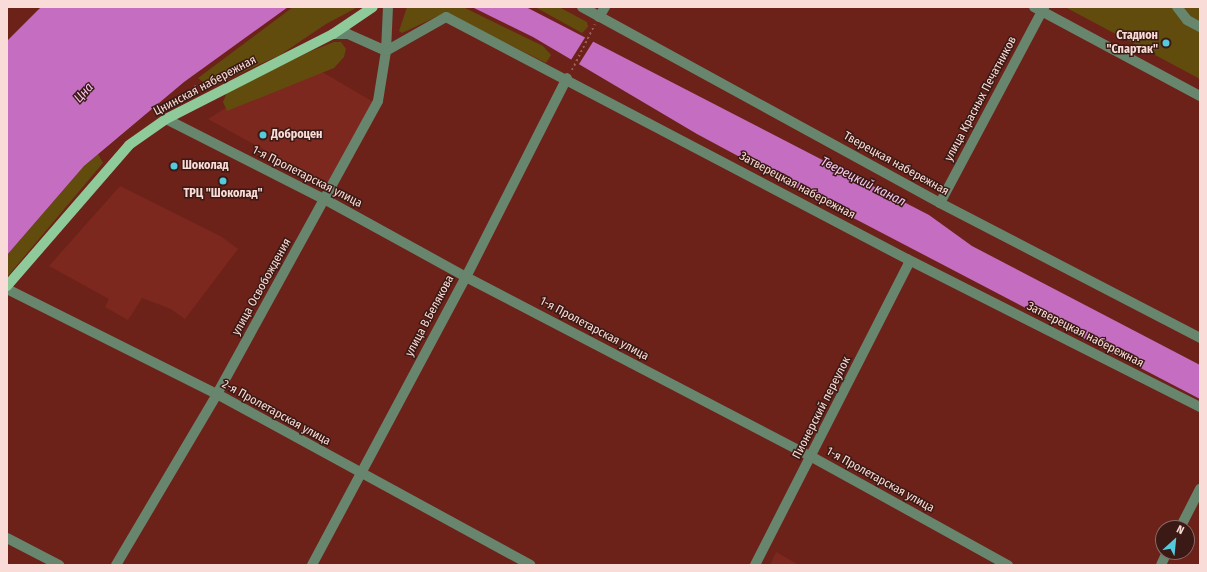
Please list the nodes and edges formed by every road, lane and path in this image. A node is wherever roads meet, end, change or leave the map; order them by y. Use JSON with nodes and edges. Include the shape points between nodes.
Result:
{"nodes":[{"id":1,"x":373,"y":7,"type":"edge"},
{"id":2,"x":388,"y":7,"type":"edge"},
{"id":3,"x":582,"y":7,"type":"edge"},
{"id":4,"x":605,"y":7,"type":"edge"},
{"id":5,"x":1177,"y":7,"type":"edge"},
{"id":6,"x":1040,"y":8,"type":"edge"},
{"id":7,"x":600,"y":17,"type":"junction"},
{"id":8,"x":1200,"y":27,"type":"edge"},
{"id":9,"x":333,"y":34,"type":"junction"},
{"id":10,"x":386,"y":51,"type":"junction"},
{"id":11,"x":567,"y":78,"type":"junction"},
{"id":12,"x":201,"y":84,"type":"dead end"},
{"id":13,"x":194,"y":87,"type":"dead end"},
{"id":14,"x":1200,"y":96,"type":"edge"},
{"id":15,"x":166,"y":119,"type":"junction"},
{"id":16,"x":326,"y":200,"type":"junction"},
{"id":17,"x":940,"y":204,"type":"junction"},
{"id":18,"x":910,"y":261,"type":"junction"},
{"id":19,"x":466,"y":276,"type":"junction"},
{"id":20,"x":7,"y":286,"type":"edge"},
{"id":21,"x":7,"y":289,"type":"edge"},
{"id":22,"x":1200,"y":338,"type":"edge"},
{"id":23,"x":217,"y":394,"type":"junction"},
{"id":24,"x":1200,"y":407,"type":"edge"},
{"id":25,"x":812,"y":457,"type":"junction"},
{"id":26,"x":360,"y":474,"type":"junction"},
{"id":27,"x":1200,"y":489,"type":"edge"},
{"id":28,"x":1184,"y":520,"type":"edge"},
{"id":29,"x":7,"y":538,"type":"edge"},
{"id":30,"x":59,"y":565,"type":"edge"},
{"id":31,"x":116,"y":565,"type":"edge"},
{"id":32,"x":312,"y":565,"type":"edge"},
{"id":33,"x":530,"y":565,"type":"edge"},
{"id":34,"x":755,"y":565,"type":"edge"},
{"id":35,"x":1008,"y":565,"type":"edge"}],
"edges":[{"from":1,"to":9,"type":"main road","name":"Цнинская набережная"},
{"from":2,"to":10,"type":"street","name":"улица Освобождения"},
{"from":3,"to":7,"type":"street","name":"Тверецкая набережная"},
{"from":4,"to":7,"type":"street"},
{"from":5,"to":8,"type":"street","via":[[1186,20]]},
{"from":6,"to":14,"type":"street"},
{"from":6,"to":17,"type":"street","name":"улица Красных Печатников"},
{"from":7,"to":11,"type":"path"},
{"from":7,"to":17,"type":"street","name":"Тверецкая набережная"},
{"from":9,"to":10,"type":"street","via":[[348,34]]},
{"from":9,"to":15,"type":"main road","name":"Цнинская набережная"},
{"from":10,"to":11,"type":"street","name":"Затверецкая набережная","via":[[446,17]]},
{"from":10,"to":16,"type":"street","name":"улица Освобождения","via":[[378,101]]},
{"from":11,"to":18,"type":"street","name":"Затверецкая набережная"},
{"from":11,"to":19,"type":"street","name":"улица В.Белякова"},
{"from":12,"to":13,"type":"path"},
{"from":15,"to":16,"type":"street","name":"1-я Пролетарская улица"},
{"from":15,"to":20,"type":"main road","name":"Цнинская набережная","via":[[129,145]]},
{"from":16,"to":19,"type":"street","name":"1-я Пролетарская улица"},
{"from":16,"to":23,"type":"street","name":"улица Освобождения"},
{"from":17,"to":22,"type":"street","name":"Тверецкая набережная"},
{"from":18,"to":24,"type":"street","name":"Затверецкая набережная"},
{"from":18,"to":25,"type":"street","name":"Пионерский переулок"},
{"from":19,"to":25,"type":"street","name":"1-я Пролетарская улица"},
{"from":19,"to":26,"type":"street","name":"улица В.Белякова"},
{"from":21,"to":23,"type":"street","name":"2-я Пролетарская улица"},
{"from":23,"to":26,"type":"street","name":"2-я Пролетарская улица"},
{"from":23,"to":31,"type":"street","name":"улица Освобождения"},
{"from":25,"to":34,"type":"street","name":"Пионерский переулок"},
{"from":25,"to":35,"type":"street","name":"1-я Пролетарская улица"},
{"from":26,"to":32,"type":"street","name":"улица В.Белякова"},
{"from":26,"to":33,"type":"street","name":"2-я Пролетарская улица"},
{"from":27,"to":28,"type":"street"},
{"from":29,"to":30,"type":"street"}]}
